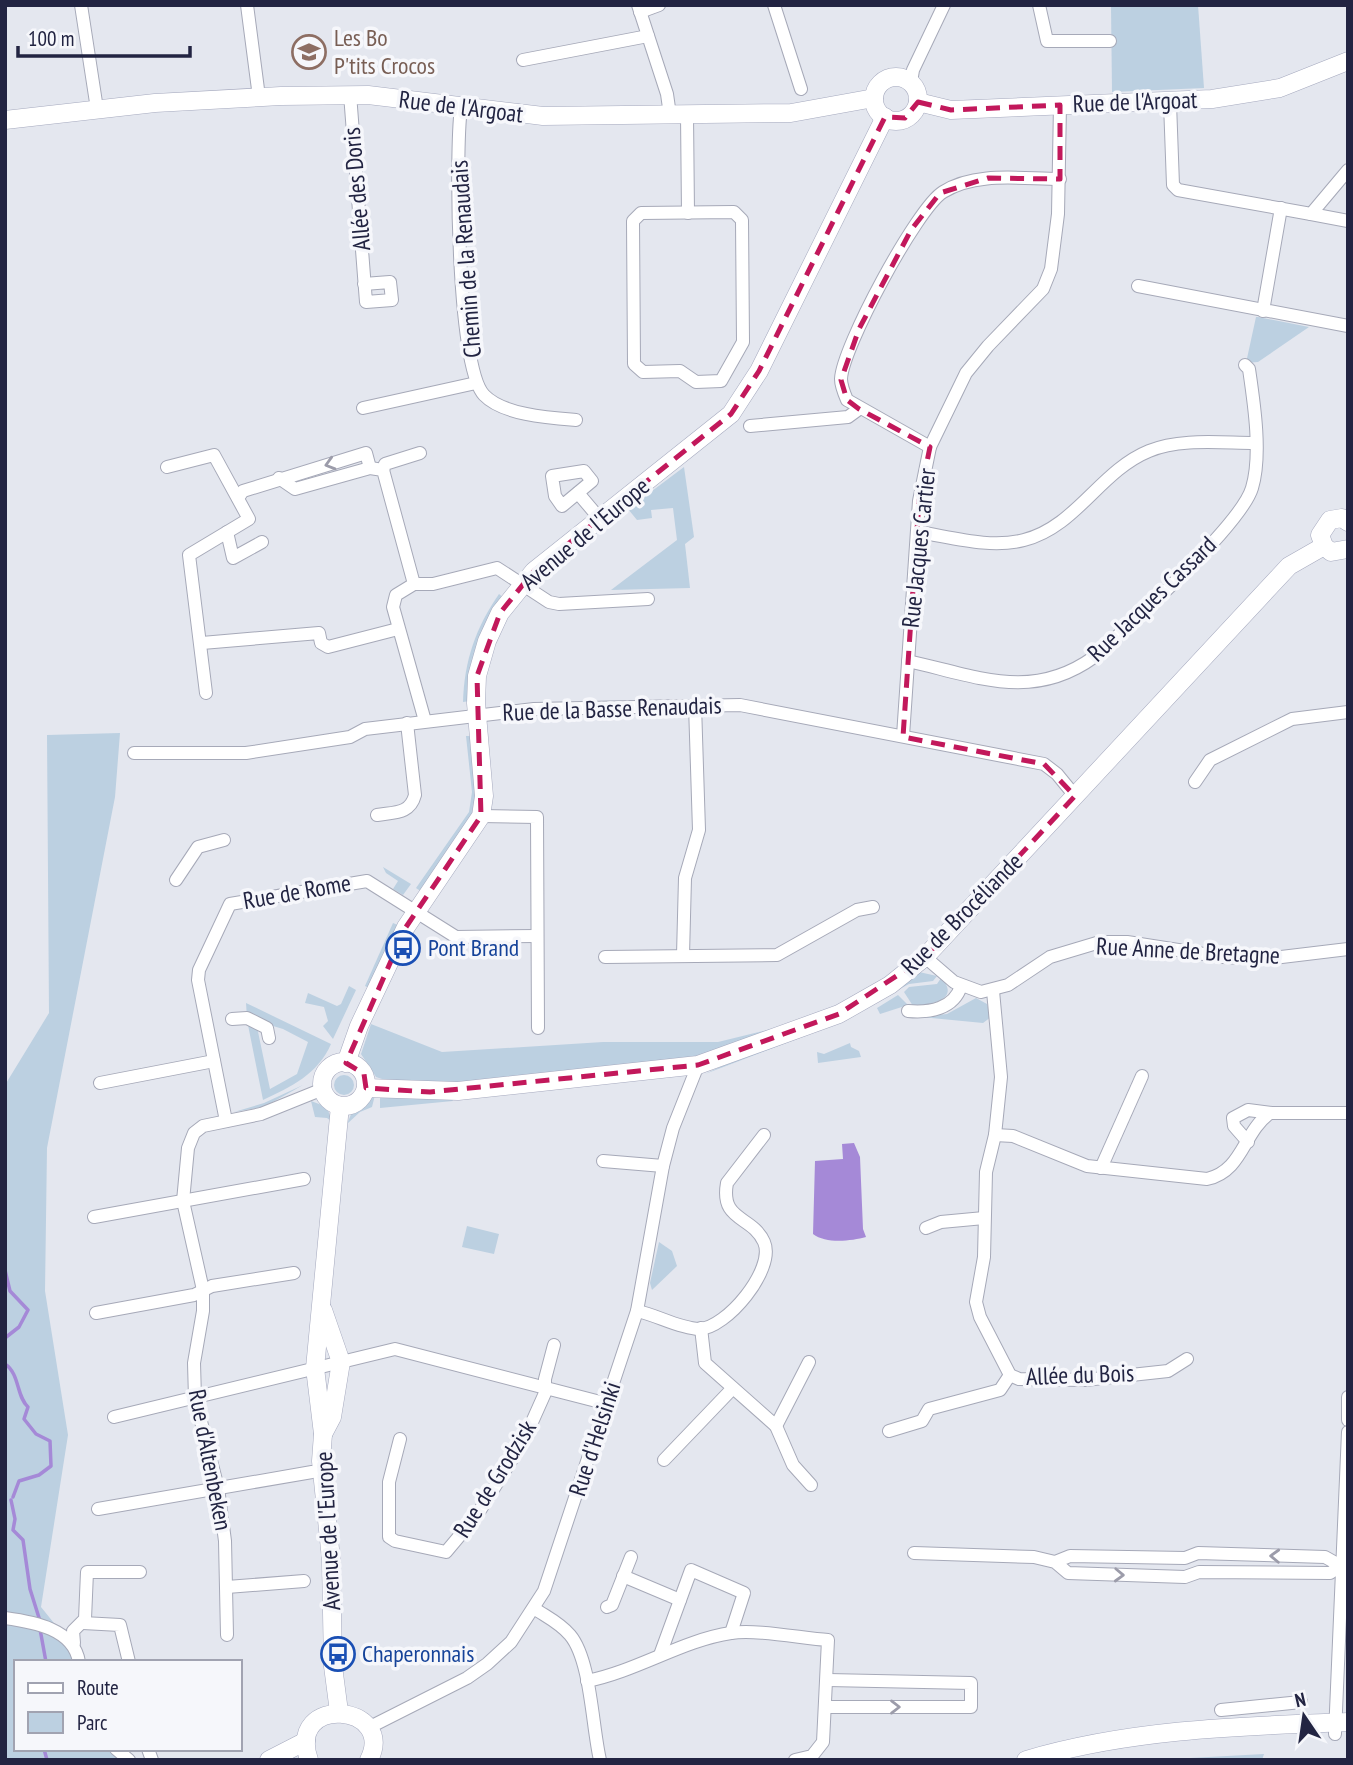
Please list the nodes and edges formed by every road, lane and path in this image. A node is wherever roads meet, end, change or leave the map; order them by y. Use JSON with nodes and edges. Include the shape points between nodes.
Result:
{"nodes":[{"id":1,"x":82,"y":5,"type":"edge"},
{"id":2,"x":247,"y":5,"type":"edge"},
{"id":3,"x":659,"y":5,"type":"edge"},
{"id":4,"x":774,"y":5,"type":"edge"},
{"id":5,"x":944,"y":5,"type":"edge"},
{"id":6,"x":1039,"y":5,"type":"edge"},
{"id":7,"x":639,"y":9,"type":"edge"},
{"id":8,"x":648,"y":36,"type":"junction"},
{"id":9,"x":1110,"y":41,"type":"dead end"},
{"id":10,"x":523,"y":60,"type":"dead end"},
{"id":11,"x":1348,"y":61,"type":"edge"},
{"id":12,"x":911,"y":82,"type":"junction"},
{"id":13,"x":801,"y":89,"type":"dead end"},
{"id":14,"x":350,"y":94,"type":"junction"},
{"id":15,"x":259,"y":97,"type":"junction"},
{"id":16,"x":874,"y":98,"type":"junction"},
{"id":17,"x":918,"y":102,"type":"junction"},
{"id":18,"x":1170,"y":103,"type":"junction"},
{"id":19,"x":1060,"y":105,"type":"junction"},
{"id":20,"x":461,"y":108,"type":"junction"},
{"id":21,"x":97,"y":109,"type":"junction"},
{"id":22,"x":679,"y":115,"type":"junction"},
{"id":23,"x":885,"y":117,"type":"junction"},
{"id":24,"x":5,"y":120,"type":"edge"},
{"id":25,"x":1348,"y":170,"type":"edge"},
{"id":26,"x":1059,"y":179,"type":"junction"},
{"id":27,"x":1281,"y":208,"type":"junction"},
{"id":28,"x":688,"y":213,"type":"junction"},
{"id":29,"x":1311,"y":214,"type":"junction"},
{"id":30,"x":1348,"y":221,"type":"edge"},
{"id":31,"x":364,"y":284,"type":"dead end"},
{"id":32,"x":1138,"y":286,"type":"dead end"},
{"id":33,"x":1263,"y":310,"type":"junction"},
{"id":34,"x":1348,"y":326,"type":"edge"},
{"id":35,"x":1245,"y":366,"type":"dead end"},
{"id":36,"x":476,"y":383,"type":"junction"},
{"id":37,"x":363,"y":408,"type":"dead end"},
{"id":38,"x":859,"y":409,"type":"junction"},
{"id":39,"x":576,"y":420,"type":"dead end"},
{"id":40,"x":750,"y":426,"type":"dead end"},
{"id":41,"x":1255,"y":443,"type":"junction"},
{"id":42,"x":930,"y":447,"type":"junction"},
{"id":43,"x":420,"y":453,"type":"dead end"},
{"id":44,"x":167,"y":467,"type":"dead end"},
{"id":45,"x":377,"y":469,"type":"junction"},
{"id":46,"x":578,"y":493,"type":"dead end"},
{"id":47,"x":238,"y":498,"type":"junction"},
{"id":48,"x":1346,"y":514,"type":"edge"},
{"id":49,"x":600,"y":519,"type":"junction"},
{"id":50,"x":227,"y":532,"type":"junction"},
{"id":51,"x":918,"y":532,"type":"junction"},
{"id":52,"x":262,"y":542,"type":"dead end"},
{"id":53,"x":1324,"y":546,"type":"junction"},
{"id":54,"x":1348,"y":549,"type":"edge"},
{"id":55,"x":414,"y":584,"type":"junction"},
{"id":56,"x":520,"y":585,"type":"junction"},
{"id":57,"x":648,"y":599,"type":"dead end"},
{"id":58,"x":398,"y":629,"type":"junction"},
{"id":59,"x":202,"y":643,"type":"junction"},
{"id":60,"x":908,"y":662,"type":"junction"},
{"id":61,"x":206,"y":693,"type":"dead end"},
{"id":62,"x":695,"y":705,"type":"junction"},
{"id":63,"x":1348,"y":712,"type":"edge"},
{"id":64,"x":477,"y":717,"type":"junction"},
{"id":65,"x":425,"y":721,"type":"junction"},
{"id":66,"x":407,"y":723,"type":"junction"},
{"id":67,"x":903,"y":736,"type":"junction"},
{"id":68,"x":134,"y":753,"type":"dead end"},
{"id":69,"x":1195,"y":782,"type":"dead end"},
{"id":70,"x":1075,"y":796,"type":"junction"},
{"id":71,"x":377,"y":815,"type":"dead end"},
{"id":72,"x":481,"y":816,"type":"junction"},
{"id":73,"x":225,"y":840,"type":"dead end"},
{"id":74,"x":176,"y":880,"type":"dead end"},
{"id":75,"x":873,"y":907,"type":"dead end"},
{"id":76,"x":415,"y":911,"type":"junction"},
{"id":77,"x":537,"y":936,"type":"junction"},
{"id":78,"x":1348,"y":949,"type":"edge"},
{"id":79,"x":682,"y":955,"type":"junction"},
{"id":80,"x":605,"y":957,"type":"dead end"},
{"id":81,"x":925,"y":957,"type":"junction"},
{"id":82,"x":961,"y":986,"type":"junction"},
{"id":83,"x":993,"y":991,"type":"junction"},
{"id":84,"x":908,"y":1011,"type":"dead end"},
{"id":85,"x":232,"y":1020,"type":"dead end"},
{"id":86,"x":538,"y":1028,"type":"dead end"},
{"id":87,"x":269,"y":1038,"type":"dead end"},
{"id":88,"x":214,"y":1061,"type":"junction"},
{"id":89,"x":346,"y":1063,"type":"junction"},
{"id":90,"x":698,"y":1065,"type":"junction"},
{"id":91,"x":1142,"y":1076,"type":"dead end"},
{"id":92,"x":100,"y":1083,"type":"dead end"},
{"id":93,"x":366,"y":1088,"type":"junction"},
{"id":94,"x":323,"y":1089,"type":"junction"},
{"id":95,"x":340,"y":1106,"type":"junction"},
{"id":96,"x":1272,"y":1113,"type":"junction"},
{"id":97,"x":1348,"y":1113,"type":"edge"},
{"id":98,"x":226,"y":1121,"type":"junction"},
{"id":99,"x":764,"y":1135,"type":"dead end"},
{"id":100,"x":995,"y":1135,"type":"junction"},
{"id":101,"x":1248,"y":1142,"type":"junction"},
{"id":102,"x":603,"y":1161,"type":"dead end"},
{"id":103,"x":663,"y":1166,"type":"junction"},
{"id":104,"x":1101,"y":1168,"type":"junction"},
{"id":105,"x":304,"y":1179,"type":"dead end"},
{"id":106,"x":183,"y":1200,"type":"junction"},
{"id":107,"x":94,"y":1217,"type":"dead end"},
{"id":108,"x":984,"y":1218,"type":"junction"},
{"id":109,"x":926,"y":1228,"type":"dead end"},
{"id":110,"x":294,"y":1273,"type":"dead end"},
{"id":111,"x":203,"y":1290,"type":"junction"},
{"id":112,"x":321,"y":1303,"type":"junction"},
{"id":113,"x":636,"y":1311,"type":"junction"},
{"id":114,"x":96,"y":1313,"type":"dead end"},
{"id":115,"x":701,"y":1328,"type":"junction"},
{"id":116,"x":554,"y":1345,"type":"dead end"},
{"id":117,"x":1187,"y":1359,"type":"dead end"},
{"id":118,"x":341,"y":1362,"type":"junction"},
{"id":119,"x":808,"y":1362,"type":"dead end"},
{"id":120,"x":316,"y":1368,"type":"junction"},
{"id":121,"x":1010,"y":1375,"type":"junction"},
{"id":122,"x":545,"y":1387,"type":"junction"},
{"id":123,"x":732,"y":1389,"type":"junction"},
{"id":124,"x":1348,"y":1397,"type":"edge"},
{"id":125,"x":195,"y":1398,"type":"junction"},
{"id":126,"x":608,"y":1404,"type":"junction"},
{"id":127,"x":114,"y":1417,"type":"dead end"},
{"id":128,"x":1348,"y":1420,"type":"edge"},
{"id":129,"x":776,"y":1426,"type":"junction"},
{"id":130,"x":890,"y":1431,"type":"dead end"},
{"id":131,"x":1348,"y":1432,"type":"edge"},
{"id":132,"x":323,"y":1434,"type":"junction"},
{"id":133,"x":400,"y":1439,"type":"dead end"},
{"id":134,"x":664,"y":1460,"type":"dead end"},
{"id":135,"x":312,"y":1472,"type":"dead end"},
{"id":136,"x":811,"y":1485,"type":"dead end"},
{"id":137,"x":218,"y":1488,"type":"junction"},
{"id":138,"x":98,"y":1509,"type":"dead end"},
{"id":139,"x":914,"y":1553,"type":"dead end"},
{"id":140,"x":1198,"y":1553,"type":"junction"},
{"id":141,"x":631,"y":1557,"type":"dead end"},
{"id":142,"x":1343,"y":1557,"type":"edge"},
{"id":143,"x":1055,"y":1562,"type":"junction"},
{"id":144,"x":140,"y":1572,"type":"dead end"},
{"id":145,"x":1199,"y":1572,"type":"junction"},
{"id":146,"x":623,"y":1576,"type":"junction"},
{"id":147,"x":304,"y":1581,"type":"dead end"},
{"id":148,"x":227,"y":1587,"type":"junction"},
{"id":149,"x":680,"y":1600,"type":"junction"},
{"id":150,"x":607,"y":1607,"type":"dead end"},
{"id":151,"x":535,"y":1609,"type":"junction"},
{"id":152,"x":5,"y":1618,"type":"edge"},
{"id":153,"x":83,"y":1623,"type":"junction"},
{"id":154,"x":731,"y":1633,"type":"junction"},
{"id":155,"x":227,"y":1636,"type":"dead end"},
{"id":156,"x":74,"y":1643,"type":"junction"},
{"id":157,"x":660,"y":1655,"type":"junction"},
{"id":158,"x":128,"y":1659,"type":"edge"},
{"id":159,"x":78,"y":1660,"type":"edge"},
{"id":160,"x":828,"y":1680,"type":"junction"},
{"id":161,"x":587,"y":1681,"type":"junction"},
{"id":162,"x":1301,"y":1702,"type":"dead end"},
{"id":163,"x":827,"y":1707,"type":"junction"},
{"id":164,"x":1252,"y":1707,"type":"junction"},
{"id":165,"x":1221,"y":1710,"type":"dead end"},
{"id":166,"x":339,"y":1712,"type":"junction"},
{"id":167,"x":1256,"y":1727,"type":"junction"},
{"id":168,"x":368,"y":1728,"type":"junction"},
{"id":169,"x":1342,"y":1728,"type":"edge"},
{"id":170,"x":306,"y":1741,"type":"junction"},
{"id":171,"x":270,"y":1760,"type":"edge"},
{"id":172,"x":300,"y":1760,"type":"edge"},
{"id":173,"x":309,"y":1760,"type":"edge"},
{"id":174,"x":369,"y":1760,"type":"edge"},
{"id":175,"x":600,"y":1760,"type":"edge"},
{"id":176,"x":795,"y":1760,"type":"edge"},
{"id":177,"x":1026,"y":1760,"type":"edge"}],
"edges":[{"from":1,"to":21,"type":"street"},
{"from":2,"to":15,"type":"street"},
{"from":3,"to":7,"type":"street"},
{"from":4,"to":13,"type":"street"},
{"from":5,"to":12,"type":"street"},
{"from":6,"to":9,"type":"street","via":[[1047,41]]},
{"from":7,"to":8,"type":"street"},
{"from":8,"to":10,"type":"street"},
{"from":8,"to":22,"type":"street"},
{"from":11,"to":18,"type":"street","name":"Rue de l'Argoat","via":[[1280,88]]},
{"from":12,"to":16,"type":"street","via":[[898,77],[884,80]]},
{"from":12,"to":17,"type":"street"},
{"from":14,"to":15,"type":"street","name":"Rue de l'Argoat"},
{"from":14,"to":20,"type":"street","name":"Rue de l'Argoat"},
{"from":14,"to":31,"type":"street","name":"Allée des Doris"},
{"from":15,"to":21,"type":"street","name":"Rue de l'Argoat"},
{"from":16,"to":22,"type":"street","name":"Rue de l'Argoat","via":[[791,113]]},
{"from":16,"to":23,"type":"street"},
{"from":17,"to":19,"type":"street","name":"Rue de l'Argoat","via":[[951,110]]},
{"from":17,"to":23,"type":"street","via":[[905,118]]},
{"from":18,"to":19,"type":"street","name":"Rue de l'Argoat"},
{"from":18,"to":27,"type":"street","via":[[1173,185],[1178,190]]},
{"from":19,"to":26,"type":"street","name":"Rue Jacques Cartier"},
{"from":20,"to":22,"type":"street","name":"Rue de l'Argoat","via":[[543,116]]},
{"from":20,"to":36,"type":"street","name":"Chemin de la Renaudais","via":[[458,186],[469,353]]},
{"from":21,"to":24,"type":"street","name":"Rue de l'Argoat"},
{"from":22,"to":28,"type":"street"},
{"from":23,"to":49,"type":"street","name":"Avenue de l'Europe","via":[[739,403],[715,429]]},
{"from":25,"to":29,"type":"street"},
{"from":26,"to":38,"type":"street","via":[[973,181],[940,193],[923,212],[859,329],[844,366],[842,388]]},
{"from":26,"to":42,"type":"street","name":"Rue Jacques Cartier","via":[[1056,246],[1043,289],[966,373]]},
{"from":27,"to":29,"type":"street"},
{"from":27,"to":33,"type":"street"},
{"from":28,"to":28,"type":"street","via":[[641,213],[633,221],[634,364],[643,372],[680,372],[696,382],[721,382],[743,342],[743,220],[734,212]]},
{"from":29,"to":30,"type":"street"},
{"from":32,"to":33,"type":"street"},
{"from":33,"to":34,"type":"street"},
{"from":35,"to":41,"type":"street","name":"Rue Jacques Cassard","via":[[1253,397]]},
{"from":36,"to":37,"type":"street"},
{"from":36,"to":39,"type":"street","name":"Chemin de la Renaudais","via":[[487,398],[523,414]]},
{"from":38,"to":40,"type":"street","via":[[848,417]]},
{"from":38,"to":42,"type":"street"},
{"from":41,"to":51,"type":"street","via":[[1188,443],[1151,450],[1119,468],[1058,524],[1020,541],[996,543]]},
{"from":41,"to":60,"type":"street","name":"Rue Jacques Cassard","via":[[1254,477],[1244,506],[1225,530],[1076,669],[1019,685]]},
{"from":42,"to":51,"type":"street","name":"Rue Jacques Cartier"},
{"from":43,"to":45,"type":"street"},
{"from":44,"to":47,"type":"street","via":[[214,455]]},
{"from":45,"to":47,"type":"street","via":[[366,453],[279,478],[243,491]]},
{"from":45,"to":55,"type":"street"},
{"from":46,"to":49,"type":"street"},
{"from":47,"to":50,"type":"street","via":[[250,519]]},
{"from":48,"to":53,"type":"street","via":[[1325,524],[1320,535]]},
{"from":49,"to":56,"type":"street","name":"Avenue de l'Europe"},
{"from":50,"to":52,"type":"street","via":[[233,558]]},
{"from":50,"to":59,"type":"street","via":[[189,555],[197,638]]},
{"from":51,"to":60,"type":"street","name":"Rue Jacques Cartier"},
{"from":53,"to":54,"type":"street","via":[[1336,553]]},
{"from":53,"to":70,"type":"street","name":"Rue de Brocéliande","via":[[1289,566]]},
{"from":55,"to":56,"type":"street","via":[[497,569]]},
{"from":55,"to":58,"type":"street","via":[[396,595],[393,607]]},
{"from":56,"to":57,"type":"street","via":[[559,604]]},
{"from":56,"to":64,"type":"street","name":"Avenue de l'Europe","via":[[500,613],[484,649],[477,676]]},
{"from":58,"to":59,"type":"street","via":[[328,648],[319,633]]},
{"from":58,"to":65,"type":"street"},
{"from":59,"to":61,"type":"street"},
{"from":60,"to":67,"type":"street","name":"Rue Jacques Cartier"},
{"from":62,"to":64,"type":"street","name":"Rue de la Basse Renaudais","via":[[534,709]]},
{"from":62,"to":67,"type":"street","name":"Rue de la Basse Renaudais","via":[[740,705]]},
{"from":62,"to":79,"type":"street","via":[[699,830],[685,878]]},
{"from":63,"to":69,"type":"street","via":[[1292,719],[1210,760]]},
{"from":64,"to":65,"type":"street","name":"Rue de la Basse Renaudais"},
{"from":64,"to":72,"type":"street","name":"Avenue de l'Europe","via":[[484,796]]},
{"from":65,"to":66,"type":"street","name":"Rue de la Basse Renaudais"},
{"from":66,"to":68,"type":"street","name":"Rue de la Basse Renaudais","via":[[246,753]]},
{"from":66,"to":71,"type":"street","via":[[413,805],[405,811]]},
{"from":67,"to":70,"type":"street","name":"Rue de la Basse Renaudais","via":[[1044,764]]},
{"from":70,"to":81,"type":"street","name":"Rue de Brocéliande"},
{"from":72,"to":76,"type":"street"},
{"from":72,"to":77,"type":"street","via":[[537,817]]},
{"from":73,"to":74,"type":"street","via":[[198,847]]},
{"from":75,"to":79,"type":"street","via":[[857,910],[777,955]]},
{"from":76,"to":77,"type":"street","via":[[456,937]]},
{"from":76,"to":88,"type":"street","name":"Rue de Rome","via":[[367,881],[230,904],[199,970]]},
{"from":76,"to":89,"type":"street"},
{"from":77,"to":86,"type":"street"},
{"from":78,"to":83,"type":"street","name":"Rue Anne de Bretagne","via":[[1265,959],[1100,942],[1050,957]]},
{"from":79,"to":80,"type":"street"},
{"from":81,"to":82,"type":"street"},
{"from":81,"to":90,"type":"street","name":"Rue de Brocéliande","via":[[849,1010]]},
{"from":82,"to":83,"type":"street"},
{"from":82,"to":84,"type":"street","via":[[948,1005]]},
{"from":83,"to":100,"type":"street","name":"Allée du Bois","via":[[1001,1054]]},
{"from":85,"to":87,"type":"street","via":[[247,1018],[267,1028]]},
{"from":88,"to":92,"type":"street"},
{"from":88,"to":98,"type":"street","name":"Rue de Rome"},
{"from":89,"to":93,"type":"street","via":[[364,1074]]},
{"from":89,"to":94,"type":"street","via":[[326,1072]]},
{"from":90,"to":93,"type":"street","name":"Rue de Brocéliande","via":[[458,1091]]},
{"from":90,"to":103,"type":"street","name":"Rue d'Helsinki"},
{"from":91,"to":104,"type":"street"},
{"from":93,"to":95,"type":"street","via":[[357,1102]]},
{"from":94,"to":95,"type":"street","via":[[326,1097]]},
{"from":94,"to":98,"type":"street","name":"Rue d'Altenbeken","via":[[268,1112]]},
{"from":95,"to":112,"type":"street","name":"Avenue de l'Europe"},
{"from":96,"to":97,"type":"street"},
{"from":96,"to":101,"type":"street"},
{"from":96,"to":101,"type":"street","via":[[1248,1110],[1233,1118]]},
{"from":98,"to":106,"type":"street","name":"Rue d'Altenbeken","via":[[203,1126],[192,1136]]},
{"from":99,"to":115,"type":"street","via":[[727,1182],[725,1191],[730,1210],[764,1242],[765,1266],[727,1317],[715,1326]]},
{"from":100,"to":104,"type":"street","via":[[1013,1136],[1076,1163]]},
{"from":100,"to":108,"type":"street","name":"Allée du Bois","via":[[986,1172]]},
{"from":101,"to":104,"type":"street","via":[[1230,1168],[1207,1179]]},
{"from":102,"to":103,"type":"street"},
{"from":103,"to":113,"type":"street","name":"Rue d'Helsinki"},
{"from":105,"to":106,"type":"street"},
{"from":106,"to":107,"type":"street"},
{"from":106,"to":111,"type":"street","name":"Rue d'Altenbeken"},
{"from":108,"to":109,"type":"street"},
{"from":108,"to":121,"type":"street","name":"Allée du Bois","via":[[977,1309]]},
{"from":110,"to":111,"type":"street"},
{"from":111,"to":114,"type":"street"},
{"from":111,"to":125,"type":"street","name":"Rue d'Altenbeken","via":[[194,1363]]},
{"from":112,"to":118,"type":"street","name":"Avenue de l'Europe"},
{"from":112,"to":120,"type":"street","name":"Avenue de l'Europe"},
{"from":113,"to":115,"type":"street"},
{"from":113,"to":126,"type":"street","name":"Rue d'Helsinki"},
{"from":115,"to":123,"type":"street","via":[[705,1363]]},
{"from":116,"to":122,"type":"street","name":"Rue de Grodzisk"},
{"from":117,"to":121,"type":"street","name":"Allée du Bois","via":[[1168,1371],[1085,1380],[1030,1382]]},
{"from":118,"to":120,"type":"street"},
{"from":118,"to":122,"type":"street","via":[[395,1349]]},
{"from":118,"to":132,"type":"street","name":"Avenue de l'Europe","via":[[332,1417]]},
{"from":119,"to":129,"type":"street"},
{"from":120,"to":125,"type":"street"},
{"from":120,"to":132,"type":"street","name":"Avenue de l'Europe"},
{"from":121,"to":130,"type":"street","via":[[1000,1390],[929,1409],[922,1422]]},
{"from":122,"to":126,"type":"street"},
{"from":122,"to":133,"type":"street","name":"Rue de Grodzisk","via":[[524,1440],[477,1515],[446,1552],[389,1537],[389,1482]]},
{"from":123,"to":129,"type":"street"},
{"from":123,"to":134,"type":"street"},
{"from":124,"to":128,"type":"street"},
{"from":125,"to":127,"type":"street"},
{"from":125,"to":137,"type":"street","name":"Rue d'Altenbeken"},
{"from":126,"to":151,"type":"street","name":"Rue d'Helsinki"},
{"from":129,"to":136,"type":"street","via":[[793,1465]]},
{"from":131,"to":142,"type":"street"},
{"from":132,"to":166,"type":"street","name":"Avenue de l'Europe","via":[[321,1461]]},
{"from":135,"to":137,"type":"street"},
{"from":137,"to":138,"type":"street"},
{"from":137,"to":148,"type":"street","name":"Rue d'Altenbeken"},
{"from":139,"to":143,"type":"street","via":[[1034,1557]]},
{"from":142,"to":140,"type":"street","one_way":true},
{"from":140,"to":143,"type":"street","via":[[1185,1558],[1070,1556]]},
{"from":140,"to":145,"type":"street"},
{"from":141,"to":146,"type":"street"},
{"from":142,"to":145,"type":"street","via":[[1330,1573]]},
{"from":142,"to":169,"type":"street"},
{"from":143,"to":145,"type":"street","one_way":true,"via":[[1068,1573],[1185,1577]]},
{"from":144,"to":153,"type":"street","via":[[87,1572]]},
{"from":146,"to":149,"type":"street"},
{"from":146,"to":150,"type":"street","via":[[612,1605]]},
{"from":147,"to":148,"type":"street"},
{"from":148,"to":155,"type":"street","name":"Rue d'Altenbeken"},
{"from":149,"to":154,"type":"street","via":[[691,1570],[744,1593]]},
{"from":149,"to":157,"type":"street"},
{"from":151,"to":161,"type":"street","via":[[570,1635]]},
{"from":151,"to":168,"type":"street","name":"Rue d'Helsinki","via":[[511,1642],[481,1668]]},
{"from":152,"to":156,"type":"street","via":[[64,1634]]},
{"from":153,"to":156,"type":"street","via":[[73,1632]]},
{"from":153,"to":158,"type":"street","via":[[120,1625]]},
{"from":154,"to":157,"type":"street"},
{"from":154,"to":160,"type":"street","via":[[828,1640]]},
{"from":156,"to":159,"type":"street"},
{"from":157,"to":161,"type":"street","via":[[616,1675]]},
{"from":160,"to":163,"type":"street"},
{"from":163,"to":160,"type":"street","one_way":true,"via":[[971,1707],[971,1683]]},
{"from":161,"to":175,"type":"street"},
{"from":162,"to":164,"type":"street"},
{"from":163,"to":176,"type":"street","via":[[819,1750]]},
{"from":164,"to":165,"type":"street"},
{"from":164,"to":167,"type":"street"},
{"from":166,"to":168,"type":"street","via":[[361,1720]]},
{"from":166,"to":170,"type":"street","via":[[317,1720]]},
{"from":167,"to":169,"type":"street","via":[[1292,1735]]},
{"from":167,"to":177,"type":"street","via":[[1119,1738]]},
{"from":168,"to":174,"type":"street","via":[[373,1741]]},
{"from":170,"to":171,"type":"street"},
{"from":170,"to":173,"type":"street"},
{"from":171,"to":172,"type":"street"}]}
